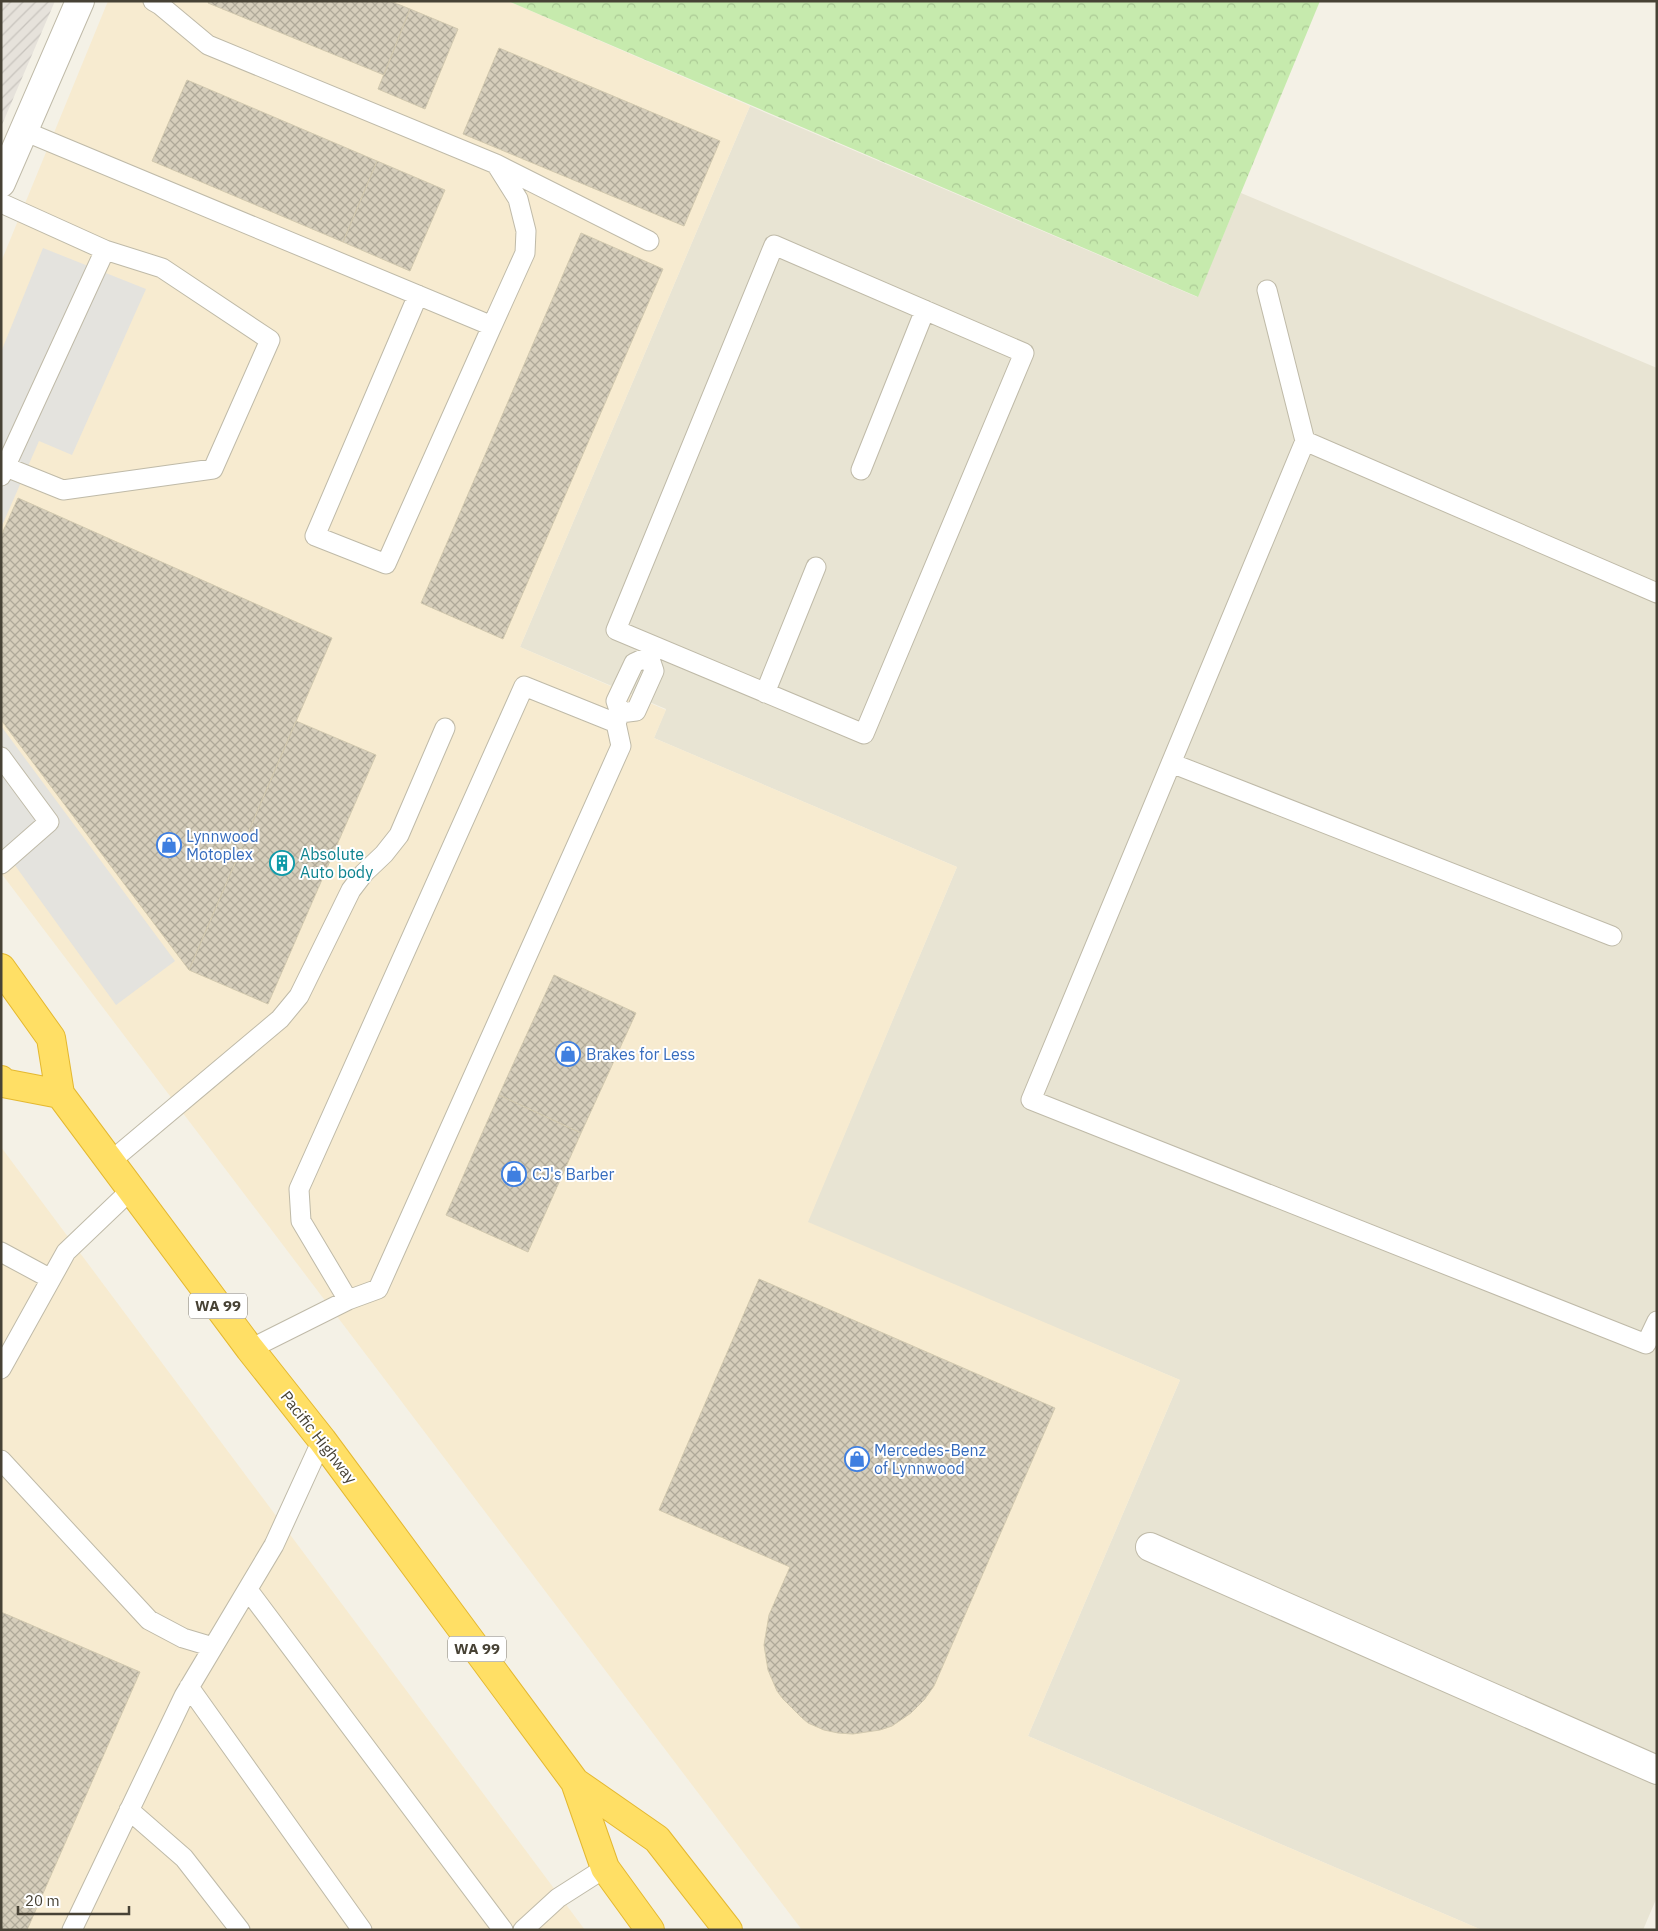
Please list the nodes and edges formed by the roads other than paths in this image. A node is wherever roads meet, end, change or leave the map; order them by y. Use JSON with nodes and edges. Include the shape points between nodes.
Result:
{"nodes":[{"id":1,"x":80,"y":1,"type":"edge"},
{"id":2,"x":153,"y":1,"type":"edge"},
{"id":3,"x":24,"y":131,"type":"junction"},
{"id":4,"x":496,"y":164,"type":"junction"},
{"id":5,"x":1,"y":183,"type":"edge"},
{"id":6,"x":1,"y":203,"type":"edge"},
{"id":7,"x":649,"y":241,"type":"dead end"},
{"id":8,"x":105,"y":250,"type":"junction"},
{"id":9,"x":1267,"y":290,"type":"dead end"},
{"id":10,"x":418,"y":295,"type":"junction"},
{"id":11,"x":924,"y":310,"type":"junction"},
{"id":12,"x":492,"y":326,"type":"junction"},
{"id":13,"x":1305,"y":441,"type":"junction"},
{"id":14,"x":861,"y":470,"type":"dead end"},
{"id":15,"x":3,"y":472,"type":"edge"},
{"id":16,"x":816,"y":567,"type":"dead end"},
{"id":17,"x":1657,"y":593,"type":"edge"},
{"id":18,"x":651,"y":651,"type":"junction"},
{"id":19,"x":766,"y":693,"type":"junction"},
{"id":20,"x":618,"y":718,"type":"junction"},
{"id":21,"x":445,"y":728,"type":"dead end"},
{"id":22,"x":1,"y":757,"type":"edge"},
{"id":23,"x":1171,"y":763,"type":"junction"},
{"id":24,"x":1,"y":864,"type":"edge"},
{"id":25,"x":1612,"y":936,"type":"dead end"},
{"id":26,"x":1,"y":968,"type":"edge"},
{"id":27,"x":1,"y":1080,"type":"edge"},
{"id":28,"x":60,"y":1094,"type":"junction"},
{"id":29,"x":111,"y":1161,"type":"junction"},
{"id":30,"x":132,"y":1188,"type":"junction"},
{"id":31,"x":1,"y":1252,"type":"edge"},
{"id":32,"x":51,"y":1279,"type":"junction"},
{"id":33,"x":348,"y":1300,"type":"junction"},
{"id":34,"x":1657,"y":1320,"type":"edge"},
{"id":35,"x":250,"y":1349,"type":"junction"},
{"id":36,"x":1,"y":1369,"type":"edge"},
{"id":37,"x":322,"y":1440,"type":"junction"},
{"id":38,"x":1,"y":1460,"type":"edge"},
{"id":39,"x":1150,"y":1547,"type":"dead end"},
{"id":40,"x":248,"y":1590,"type":"junction"},
{"id":41,"x":213,"y":1647,"type":"junction"},
{"id":42,"x":189,"y":1687,"type":"junction"},
{"id":43,"x":1657,"y":1770,"type":"edge"},
{"id":44,"x":575,"y":1782,"type":"junction"},
{"id":45,"x":129,"y":1810,"type":"junction"},
{"id":46,"x":605,"y":1868,"type":"junction"},
{"id":47,"x":72,"y":1930,"type":"edge"},
{"id":48,"x":240,"y":1930,"type":"edge"},
{"id":49,"x":362,"y":1930,"type":"edge"},
{"id":50,"x":503,"y":1930,"type":"edge"},
{"id":51,"x":523,"y":1930,"type":"edge"},
{"id":52,"x":650,"y":1930,"type":"edge"},
{"id":53,"x":728,"y":1930,"type":"edge"}],
"edges":[{"from":1,"to":3,"type":"street"},
{"from":2,"to":4,"type":"lane","via":[[208,45]]},
{"from":3,"to":5,"type":"street"},
{"from":3,"to":10,"type":"lane"},
{"from":4,"to":7,"type":"lane"},
{"from":4,"to":12,"type":"lane","via":[[518,199],[526,231],[525,253]]},
{"from":6,"to":8,"type":"lane"},
{"from":8,"to":15,"type":"lane"},
{"from":8,"to":15,"type":"lane","via":[[162,268],[270,340],[213,469],[63,490]]},
{"from":9,"to":13,"type":"lane"},
{"from":10,"to":12,"type":"lane"},
{"from":10,"to":12,"type":"lane","via":[[315,536],[386,564]]},
{"from":11,"to":14,"type":"lane"},
{"from":11,"to":18,"type":"lane","via":[[774,245],[616,630]]},
{"from":11,"to":19,"type":"lane","via":[[1024,353],[864,734]]},
{"from":13,"to":17,"type":"lane"},
{"from":13,"to":23,"type":"lane"},
{"from":16,"to":19,"type":"lane"},
{"from":18,"to":19,"type":"lane"},
{"from":18,"to":20,"type":"lane","via":[[654,671],[636,711]]},
{"from":20,"to":33,"type":"lane","via":[[621,746],[378,1289]]},
{"from":20,"to":33,"type":"lane","via":[[524,686],[299,1189],[301,1222]]},
{"from":21,"to":29,"type":"lane","via":[[398,835],[351,890],[299,996],[280,1019]]},
{"from":22,"to":24,"type":"lane","via":[[49,822]]},
{"from":23,"to":25,"type":"lane"},
{"from":23,"to":34,"type":"lane","via":[[1031,1100],[1646,1344]]},
{"from":26,"to":28,"type":"highway","name":"Pacific Highway","number":"WA 99","via":[[52,1038]]},
{"from":27,"to":28,"type":"highway"},
{"from":28,"to":29,"type":"highway","name":"Pacific Highway","number":"WA 99"},
{"from":29,"to":30,"type":"highway","name":"Pacific Highway","number":"WA 99"},
{"from":30,"to":32,"type":"lane","via":[[66,1252]]},
{"from":30,"to":35,"type":"highway","name":"Pacific Highway","number":"WA 99"},
{"from":31,"to":32,"type":"lane"},
{"from":32,"to":36,"type":"lane"},
{"from":33,"to":35,"type":"lane"},
{"from":35,"to":37,"type":"highway","name":"Pacific Highway","number":"WA 99"},
{"from":37,"to":40,"type":"lane","via":[[274,1545]]},
{"from":37,"to":44,"type":"highway","name":"Pacific Highway","number":"WA 99"},
{"from":38,"to":41,"type":"lane","via":[[150,1620],[183,1638]]},
{"from":39,"to":43,"type":"street"},
{"from":40,"to":41,"type":"lane"},
{"from":40,"to":50,"type":"lane"},
{"from":41,"to":42,"type":"lane"},
{"from":42,"to":45,"type":"lane"},
{"from":42,"to":49,"type":"lane"},
{"from":44,"to":46,"type":"highway","name":"Pacific Highway","number":"WA 99"},
{"from":44,"to":53,"type":"highway","name":"Pacific Highway","number":"WA 99","via":[[657,1840]]},
{"from":45,"to":47,"type":"lane"},
{"from":45,"to":48,"type":"lane","via":[[184,1858]]},
{"from":46,"to":51,"type":"lane","via":[[558,1898]]},
{"from":46,"to":52,"type":"highway","name":"Pacific Highway","number":"WA 99"}]}
